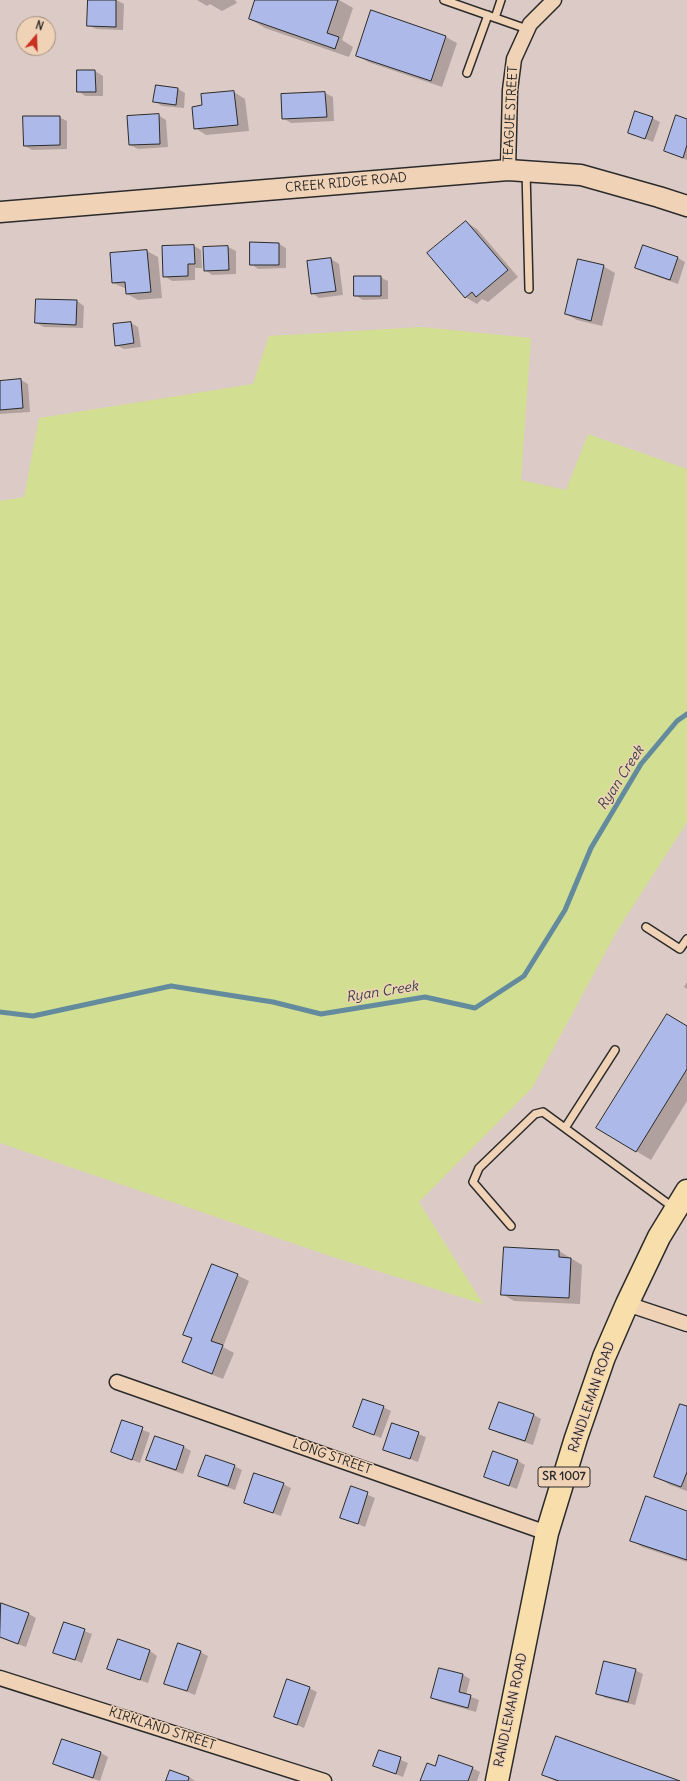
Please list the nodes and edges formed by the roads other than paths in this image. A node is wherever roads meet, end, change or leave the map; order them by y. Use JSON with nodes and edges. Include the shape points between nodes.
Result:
{"nodes":[{"id":1,"x":444,"y":0,"type":"edge"},
{"id":2,"x":501,"y":0,"type":"edge"},
{"id":3,"x":554,"y":0,"type":"edge"},
{"id":4,"x":491,"y":17,"type":"junction"},
{"id":5,"x":528,"y":29,"type":"junction"},
{"id":6,"x":467,"y":73,"type":"dead end"},
{"id":7,"x":517,"y":171,"type":"junction"},
{"id":8,"x":687,"y":206,"type":"edge"},
{"id":9,"x":0,"y":212,"type":"edge"},
{"id":10,"x":529,"y":289,"type":"dead end"},
{"id":11,"x":646,"y":927,"type":"dead end"},
{"id":12,"x":687,"y":939,"type":"edge"},
{"id":13,"x":615,"y":1050,"type":"dead end"},
{"id":14,"x":565,"y":1128,"type":"junction"},
{"id":15,"x":687,"y":1191,"type":"edge"},
{"id":16,"x":676,"y":1209,"type":"junction"},
{"id":17,"x":512,"y":1226,"type":"dead end"},
{"id":18,"x":627,"y":1304,"type":"junction"},
{"id":19,"x":687,"y":1324,"type":"edge"},
{"id":20,"x":117,"y":1382,"type":"dead end"},
{"id":21,"x":547,"y":1533,"type":"junction"},
{"id":22,"x":1,"y":1681,"type":"edge"},
{"id":23,"x":324,"y":1781,"type":"edge"},
{"id":24,"x":497,"y":1781,"type":"edge"}],
"edges":[{"from":1,"to":4,"type":"lane"},
{"from":2,"to":4,"type":"lane"},
{"from":3,"to":5,"type":"street","name":"TEAGUE STREET"},
{"from":4,"to":5,"type":"lane"},
{"from":4,"to":6,"type":"lane"},
{"from":5,"to":7,"type":"street","name":"TEAGUE STREET","via":[[514,59],[510,90]]},
{"from":7,"to":8,"type":"main road","name":"CREEK RIDGE ROAD","via":[[581,175]]},
{"from":7,"to":9,"type":"main road","name":"CREEK RIDGE ROAD"},
{"from":7,"to":10,"type":"lane"},
{"from":11,"to":12,"type":"lane","via":[[680,949]]},
{"from":13,"to":14,"type":"lane"},
{"from":14,"to":16,"type":"lane"},
{"from":14,"to":17,"type":"lane","via":[[543,1112],[535,1114],[479,1168],[473,1182]]},
{"from":15,"to":16,"type":"main road","name":"RANDLEMAN ROAD","number":"SR 1007"},
{"from":16,"to":18,"type":"main road","name":"RANDLEMAN ROAD","number":"SR 1007","via":[[659,1237]]},
{"from":18,"to":19,"type":"street"},
{"from":18,"to":21,"type":"main road","name":"RANDLEMAN ROAD","number":"SR 1007","via":[[604,1357]]},
{"from":20,"to":21,"type":"street","name":"LONG STREET"},
{"from":21,"to":24,"type":"main road","name":"RANDLEMAN ROAD","number":"SR 1007"},
{"from":22,"to":23,"type":"street","name":"KIRKLAND STREET"}]}
